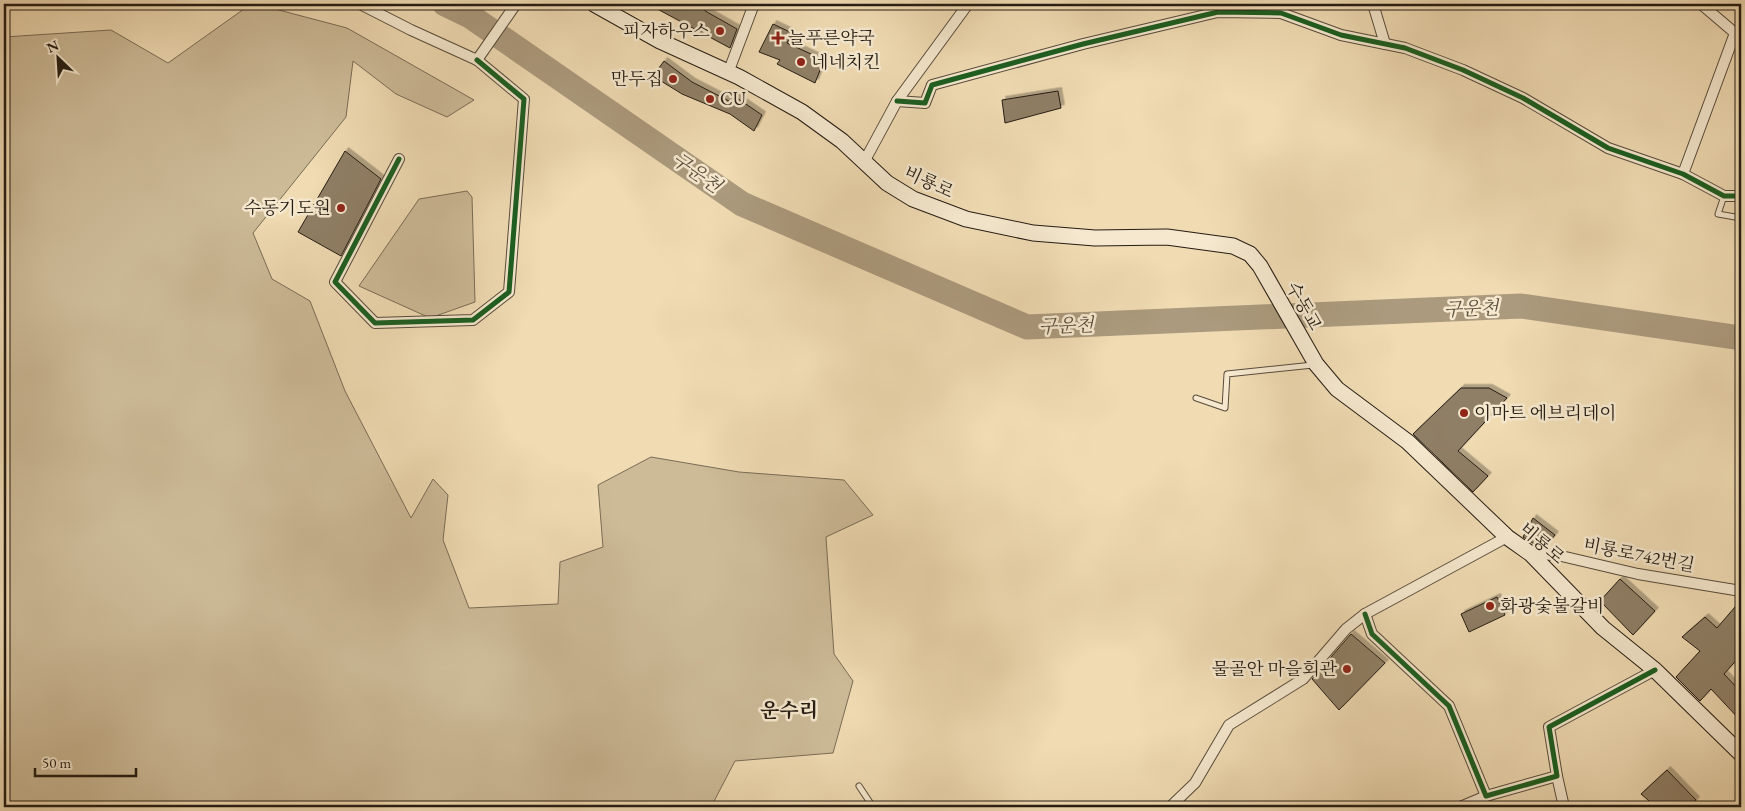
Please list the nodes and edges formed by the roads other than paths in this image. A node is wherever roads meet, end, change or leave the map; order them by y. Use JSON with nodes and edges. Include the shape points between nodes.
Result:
{"nodes":[{"id":1,"x":360,"y":4,"type":"edge"},
{"id":2,"x":516,"y":4,"type":"edge"},
{"id":3,"x":594,"y":4,"type":"edge"},
{"id":4,"x":754,"y":4,"type":"edge"},
{"id":5,"x":968,"y":4,"type":"edge"},
{"id":6,"x":1373,"y":4,"type":"edge"},
{"id":7,"x":1704,"y":5,"type":"edge"},
{"id":8,"x":1221,"y":8,"type":"edge"},
{"id":9,"x":1385,"y":44,"type":"junction"},
{"id":10,"x":479,"y":58,"type":"junction"},
{"id":11,"x":728,"y":73,"type":"junction"},
{"id":12,"x":897,"y":100,"type":"junction"},
{"id":13,"x":399,"y":159,"type":"dead end"},
{"id":14,"x":864,"y":162,"type":"junction"},
{"id":15,"x":1683,"y":174,"type":"junction"},
{"id":16,"x":1724,"y":196,"type":"junction"},
{"id":17,"x":1741,"y":196,"type":"edge"},
{"id":18,"x":1741,"y":218,"type":"edge"},
{"id":19,"x":1260,"y":266,"type":"joint"},
{"id":20,"x":1316,"y":364,"type":"junction"},
{"id":21,"x":1196,"y":398,"type":"dead end"},
{"id":22,"x":1507,"y":537,"type":"junction"},
{"id":23,"x":1531,"y":554,"type":"junction"},
{"id":24,"x":1741,"y":591,"type":"edge"},
{"id":25,"x":1366,"y":614,"type":"junction"},
{"id":26,"x":1655,"y":670,"type":"junction"},
{"id":27,"x":1741,"y":754,"type":"edge"},
{"id":28,"x":1557,"y":776,"type":"junction"},
{"id":29,"x":859,"y":786,"type":"dead end"},
{"id":30,"x":1486,"y":796,"type":"junction"},
{"id":31,"x":873,"y":807,"type":"edge"},
{"id":32,"x":1170,"y":807,"type":"edge"},
{"id":33,"x":1460,"y":807,"type":"edge"},
{"id":34,"x":1564,"y":807,"type":"edge"}],
"edges":[{"from":1,"to":10,"type":"street","via":[[411,30]]},
{"from":2,"to":10,"type":"street"},
{"from":3,"to":11,"type":"main road","name":"비룡로","via":[[660,41]]},
{"from":4,"to":11,"type":"street"},
{"from":5,"to":12,"type":"street"},
{"from":6,"to":9,"type":"street"},
{"from":7,"to":15,"type":"street","via":[[1735,34]]},
{"from":8,"to":9,"type":"street","via":[[1281,13],[1341,35]]},
{"from":8,"to":12,"type":"street","via":[[932,85],[925,103]]},
{"from":9,"to":15,"type":"street","via":[[1405,48],[1463,70],[1523,98],[1608,148]]},
{"from":10,"to":13,"type":"street","via":[[524,99],[509,292],[473,320],[375,323],[335,282]]},
{"from":11,"to":14,"type":"main road","name":"비룡로","via":[[802,112],[842,141]]},
{"from":12,"to":14,"type":"street"},
{"from":14,"to":19,"type":"main road","name":"비룡로","via":[[887,184],[913,199],[966,219],[1033,232],[1096,238],[1167,237],[1233,246],[1250,254]]},
{"from":15,"to":16,"type":"street"},
{"from":16,"to":17,"type":"street"},
{"from":16,"to":18,"type":"lane","via":[[1718,214]]},
{"from":19,"to":20,"type":"main road","name":"수동교"},
{"from":20,"to":21,"type":"lane","via":[[1227,374],[1226,408]]},
{"from":20,"to":22,"type":"main road","name":"비룡로","via":[[1337,389],[1408,442]]},
{"from":22,"to":23,"type":"main road","name":"비룡로"},
{"from":22,"to":25,"type":"street"},
{"from":23,"to":24,"type":"street","name":"비룡로742번길","via":[[1557,555],[1638,574]]},
{"from":23,"to":26,"type":"main road","name":"비룡로","via":[[1603,628]]},
{"from":25,"to":30,"type":"street","via":[[1372,634],[1449,706]]},
{"from":25,"to":32,"type":"street","via":[[1346,629],[1303,679],[1229,725],[1195,783]]},
{"from":26,"to":27,"type":"main road","name":"비룡로"},
{"from":26,"to":28,"type":"street","via":[[1549,727]]},
{"from":28,"to":30,"type":"street"},
{"from":28,"to":34,"type":"street"},
{"from":29,"to":31,"type":"lane"},
{"from":30,"to":33,"type":"street"}]}
